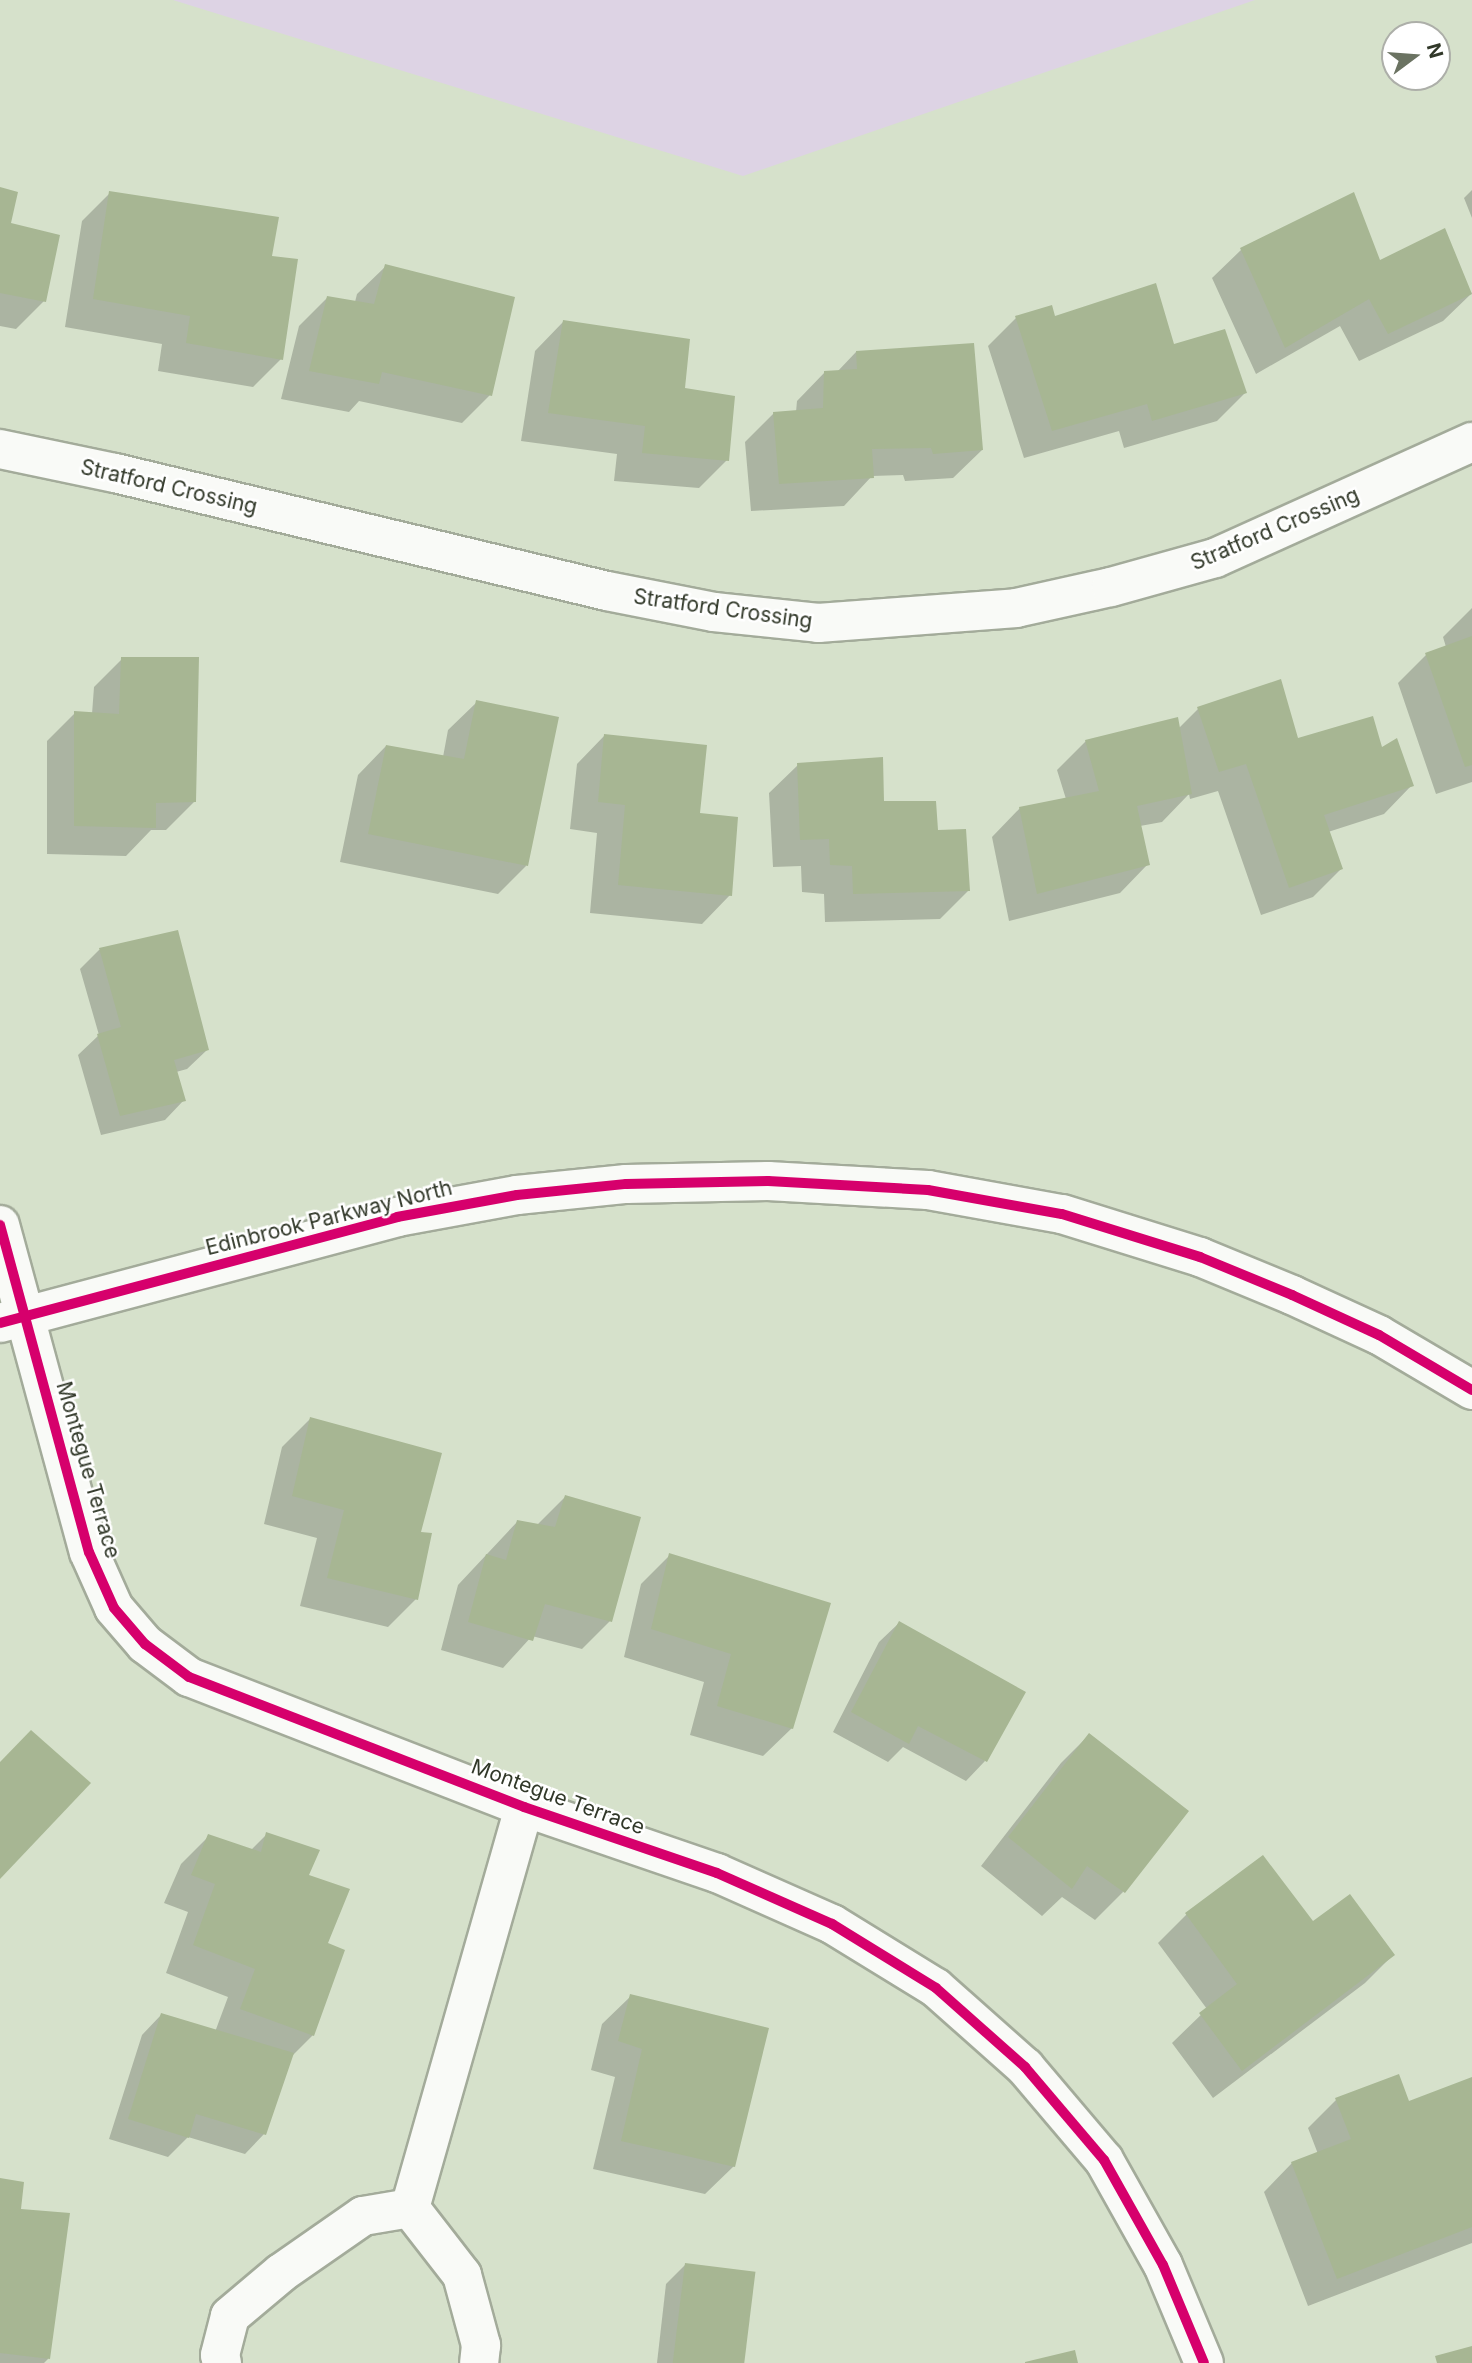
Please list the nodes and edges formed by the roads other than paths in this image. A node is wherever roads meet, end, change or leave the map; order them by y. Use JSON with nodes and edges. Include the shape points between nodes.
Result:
{"nodes":[{"id":1,"x":1472,"y":442,"type":"edge"},
{"id":2,"x":0,"y":449,"type":"edge"},
{"id":3,"x":0,"y":1225,"type":"edge"},
{"id":4,"x":12,"y":1320,"type":"edge"},
{"id":5,"x":1472,"y":1390,"type":"edge"},
{"id":6,"x":524,"y":1807,"type":"junction"},
{"id":7,"x":410,"y":2208,"type":"junction"},
{"id":8,"x":222,"y":2363,"type":"edge"},
{"id":9,"x":479,"y":2363,"type":"edge"},
{"id":10,"x":1204,"y":2363,"type":"edge"}],
"edges":[{"from":1,"to":2,"type":"street","name":"Stratford Crossing","via":[[1215,558],[1111,587],[1016,608],[818,623],[714,612],[607,591]]},
{"from":3,"to":4,"type":"street","name":"Montegue Terrace"},
{"from":4,"to":5,"type":"street","name":"Edinbrook Parkway North","via":[[397,1217],[503,1198],[626,1184],[768,1181],[928,1190],[1062,1214],[1200,1256],[1292,1295],[1379,1335]]},
{"from":4,"to":6,"type":"street","name":"Montegue Terrace","via":[[89,1552],[114,1608],[145,1644],[189,1677]]},
{"from":6,"to":7,"type":"street"},
{"from":6,"to":10,"type":"street","name":"Montegue Terrace","via":[[717,1872],[832,1924],[936,1988],[1025,2067],[1104,2161],[1163,2265]]},
{"from":7,"to":8,"type":"street","via":[[363,2216],[281,2273],[230,2316]]},
{"from":7,"to":9,"type":"street","via":[[461,2275],[481,2344]]}]}
